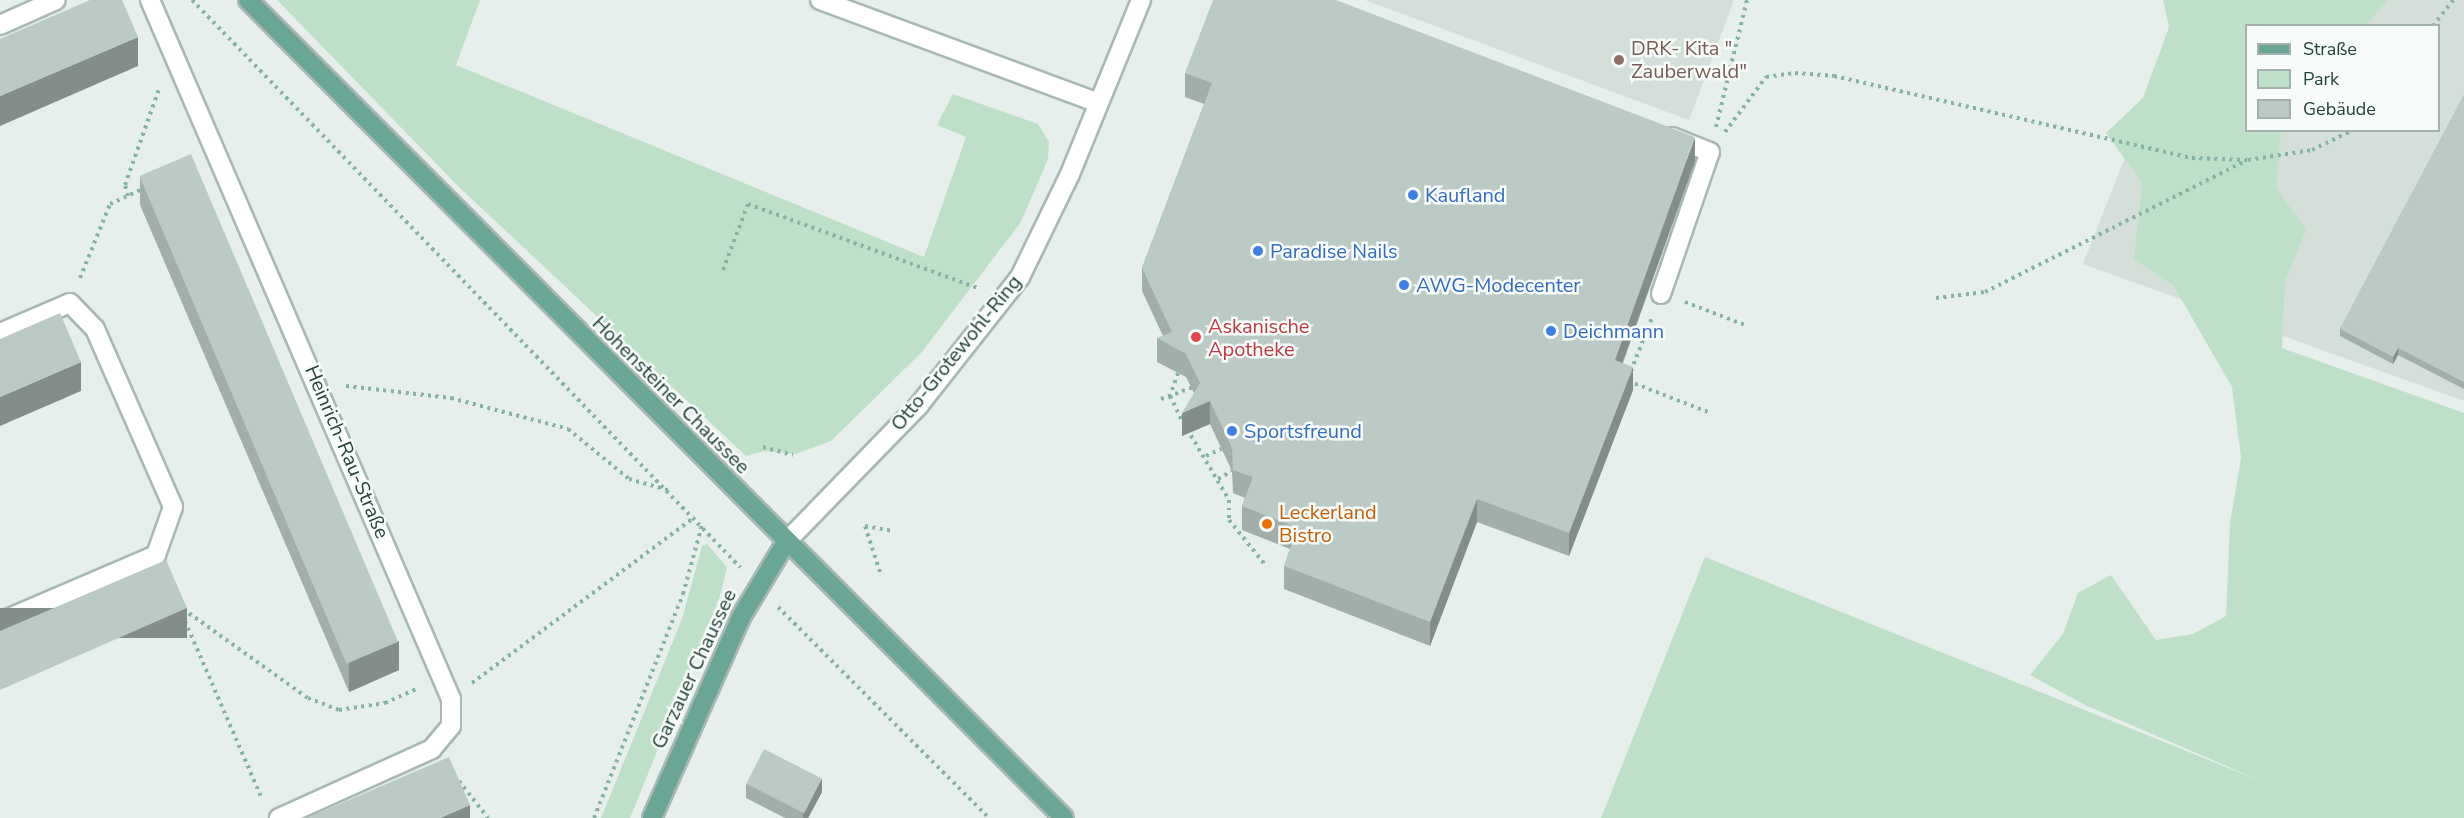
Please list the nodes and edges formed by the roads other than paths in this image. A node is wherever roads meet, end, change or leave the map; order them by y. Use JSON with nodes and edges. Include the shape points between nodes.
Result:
{"nodes":[{"id":1,"x":56,"y":0,"type":"edge"},
{"id":2,"x":150,"y":0,"type":"edge"},
{"id":3,"x":248,"y":0,"type":"edge"},
{"id":4,"x":820,"y":0,"type":"edge"},
{"id":5,"x":1141,"y":0,"type":"edge"},
{"id":6,"x":0,"y":25,"type":"edge"},
{"id":7,"x":1098,"y":103,"type":"junction"},
{"id":8,"x":1654,"y":130,"type":"edge"},
{"id":9,"x":1661,"y":294,"type":"road end"},
{"id":10,"x":0,"y":333,"type":"edge"},
{"id":11,"x":786,"y":542,"type":"junction"},
{"id":12,"x":0,"y":622,"type":"edge"},
{"id":13,"x":272,"y":813,"type":"edge"},
{"id":14,"x":652,"y":818,"type":"edge"},
{"id":15,"x":1064,"y":818,"type":"edge"}],
"edges":[{"from":1,"to":6,"type":"street"},
{"from":2,"to":13,"type":"street","name":"Heinrich-Rau-Straße","via":[[319,383],[451,699],[451,726],[432,749]]},
{"from":3,"to":11,"type":"main road","name":"Hohensteiner Chaussee"},
{"from":4,"to":7,"type":"street"},
{"from":5,"to":7,"type":"street","name":"Otto-Grotewohl-Ring"},
{"from":7,"to":11,"type":"street","name":"Otto-Grotewohl-Ring","via":[[1020,277],[919,405]]},
{"from":8,"to":9,"type":"street","via":[[1710,152]]},
{"from":10,"to":12,"type":"street","via":[[70,303],[95,329],[172,507],[156,555]]},
{"from":11,"to":14,"type":"main road","name":"Garzauer Chaussee","via":[[757,586]]},
{"from":11,"to":15,"type":"main road","name":"Hohensteiner Chaussee"}]}
